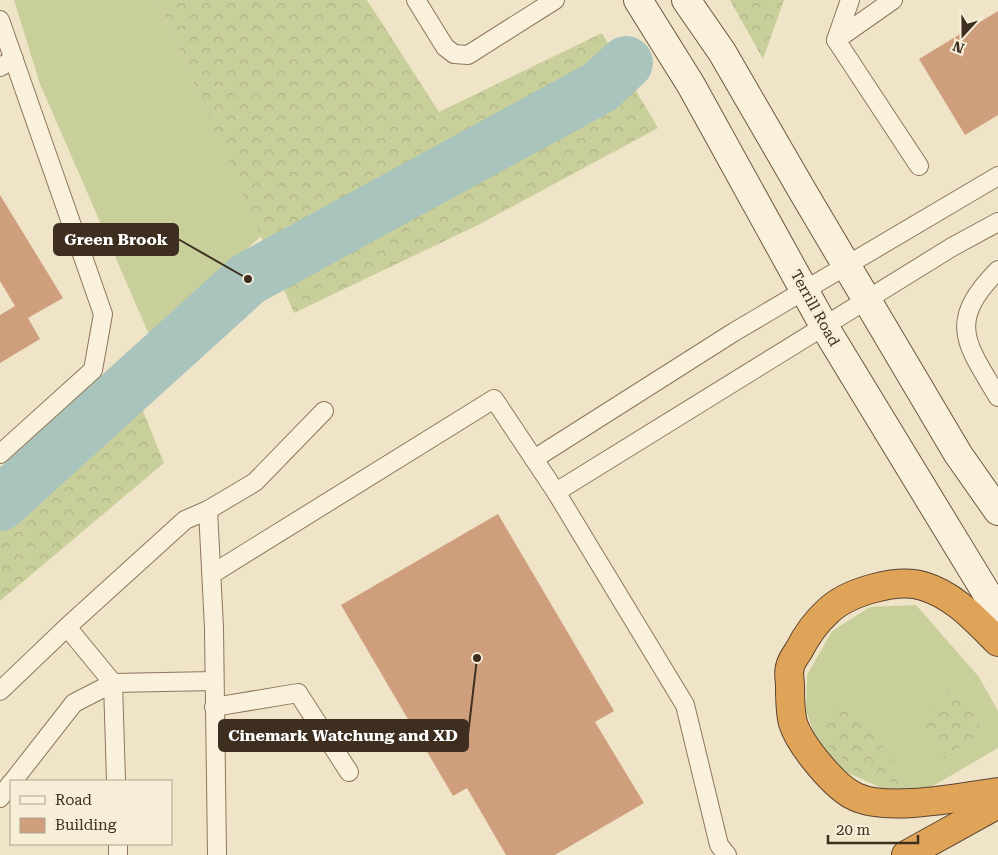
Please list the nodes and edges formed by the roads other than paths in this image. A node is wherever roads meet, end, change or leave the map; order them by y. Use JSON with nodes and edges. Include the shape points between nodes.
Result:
{"nodes":[{"id":1,"x":416,"y":0,"type":"edge"},
{"id":2,"x":555,"y":0,"type":"edge"},
{"id":3,"x":638,"y":0,"type":"edge"},
{"id":4,"x":686,"y":0,"type":"edge"},
{"id":5,"x":850,"y":0,"type":"edge"},
{"id":6,"x":893,"y":0,"type":"edge"},
{"id":7,"x":0,"y":20,"type":"edge"},
{"id":8,"x":836,"y":40,"type":"junction"},
{"id":9,"x":7,"y":63,"type":"edge"},
{"id":10,"x":919,"y":166,"type":"dead end"},
{"id":11,"x":998,"y":176,"type":"edge"},
{"id":12,"x":998,"y":222,"type":"edge"},
{"id":13,"x":847,"y":266,"type":"junction"},
{"id":14,"x":998,"y":270,"type":"edge"},
{"id":15,"x":804,"y":289,"type":"junction"},
{"id":16,"x":868,"y":300,"type":"junction"},
{"id":17,"x":824,"y":326,"type":"junction"},
{"id":18,"x":998,"y":397,"type":"edge"},
{"id":19,"x":324,"y":411,"type":"dead end"},
{"id":20,"x":0,"y":454,"type":"edge"},
{"id":21,"x":534,"y":459,"type":"junction"},
{"id":22,"x":556,"y":492,"type":"junction"},
{"id":23,"x":208,"y":510,"type":"junction"},
{"id":24,"x":998,"y":511,"type":"edge"},
{"id":25,"x":212,"y":574,"type":"junction"},
{"id":26,"x":998,"y":612,"type":"edge"},
{"id":27,"x":67,"y":627,"type":"junction"},
{"id":28,"x":998,"y":642,"type":"edge"},
{"id":29,"x":214,"y":682,"type":"junction"},
{"id":30,"x":113,"y":683,"type":"junction"},
{"id":31,"x":0,"y":691,"type":"edge"},
{"id":32,"x":214,"y":707,"type":"junction"},
{"id":33,"x":349,"y":772,"type":"dead end"},
{"id":34,"x":14,"y":780,"type":"edge"},
{"id":35,"x":116,"y":780,"type":"edge"},
{"id":36,"x":10,"y":785,"type":"edge"},
{"id":37,"x":998,"y":792,"type":"edge"},
{"id":38,"x":0,"y":798,"type":"edge"},
{"id":39,"x":998,"y":804,"type":"edge"},
{"id":40,"x":723,"y":850,"type":"edge"},
{"id":41,"x":217,"y":855,"type":"edge"},
{"id":42,"x":906,"y":855,"type":"edge"}],
"edges":[{"from":1,"to":2,"type":"lane","via":[[445,47],[454,54],[468,55]]},
{"from":3,"to":15,"type":"street","name":"Terrill Road","via":[[692,85]]},
{"from":4,"to":13,"type":"street","via":[[722,52]]},
{"from":5,"to":8,"type":"lane"},
{"from":6,"to":8,"type":"lane"},
{"from":7,"to":9,"type":"lane"},
{"from":8,"to":10,"type":"lane"},
{"from":9,"to":20,"type":"lane","via":[[103,314],[93,370]]},
{"from":11,"to":13,"type":"lane"},
{"from":12,"to":16,"type":"lane"},
{"from":13,"to":15,"type":"lane"},
{"from":13,"to":16,"type":"street"},
{"from":14,"to":18,"type":"lane","via":[[980,288],[965,321],[973,355]]},
{"from":15,"to":17,"type":"street","name":"Terrill Road"},
{"from":15,"to":21,"type":"lane"},
{"from":16,"to":17,"type":"lane"},
{"from":16,"to":24,"type":"street","via":[[958,454]]},
{"from":17,"to":22,"type":"lane"},
{"from":17,"to":26,"type":"street","name":"Terrill Road"},
{"from":19,"to":23,"type":"lane","via":[[255,482]]},
{"from":21,"to":22,"type":"lane"},
{"from":21,"to":25,"type":"lane","via":[[494,399]]},
{"from":22,"to":40,"type":"lane","via":[[685,705]]},
{"from":23,"to":25,"type":"lane"},
{"from":23,"to":27,"type":"lane","via":[[185,520]]},
{"from":25,"to":29,"type":"lane"},
{"from":27,"to":30,"type":"lane"},
{"from":27,"to":31,"type":"lane"},
{"from":28,"to":37,"type":"highway","via":[[960,605],[925,587],[895,584],[872,588],[829,610],[802,644],[790,667],[790,702],[793,723],[816,763],[856,797],[893,804]]},
{"from":29,"to":30,"type":"lane"},
{"from":29,"to":32,"type":"lane"},
{"from":30,"to":34,"type":"lane","via":[[74,702]]},
{"from":30,"to":35,"type":"lane"},
{"from":32,"to":33,"type":"lane","via":[[298,693]]},
{"from":32,"to":41,"type":"lane"},
{"from":36,"to":38,"type":"lane"},
{"from":39,"to":42,"type":"highway"}]}
